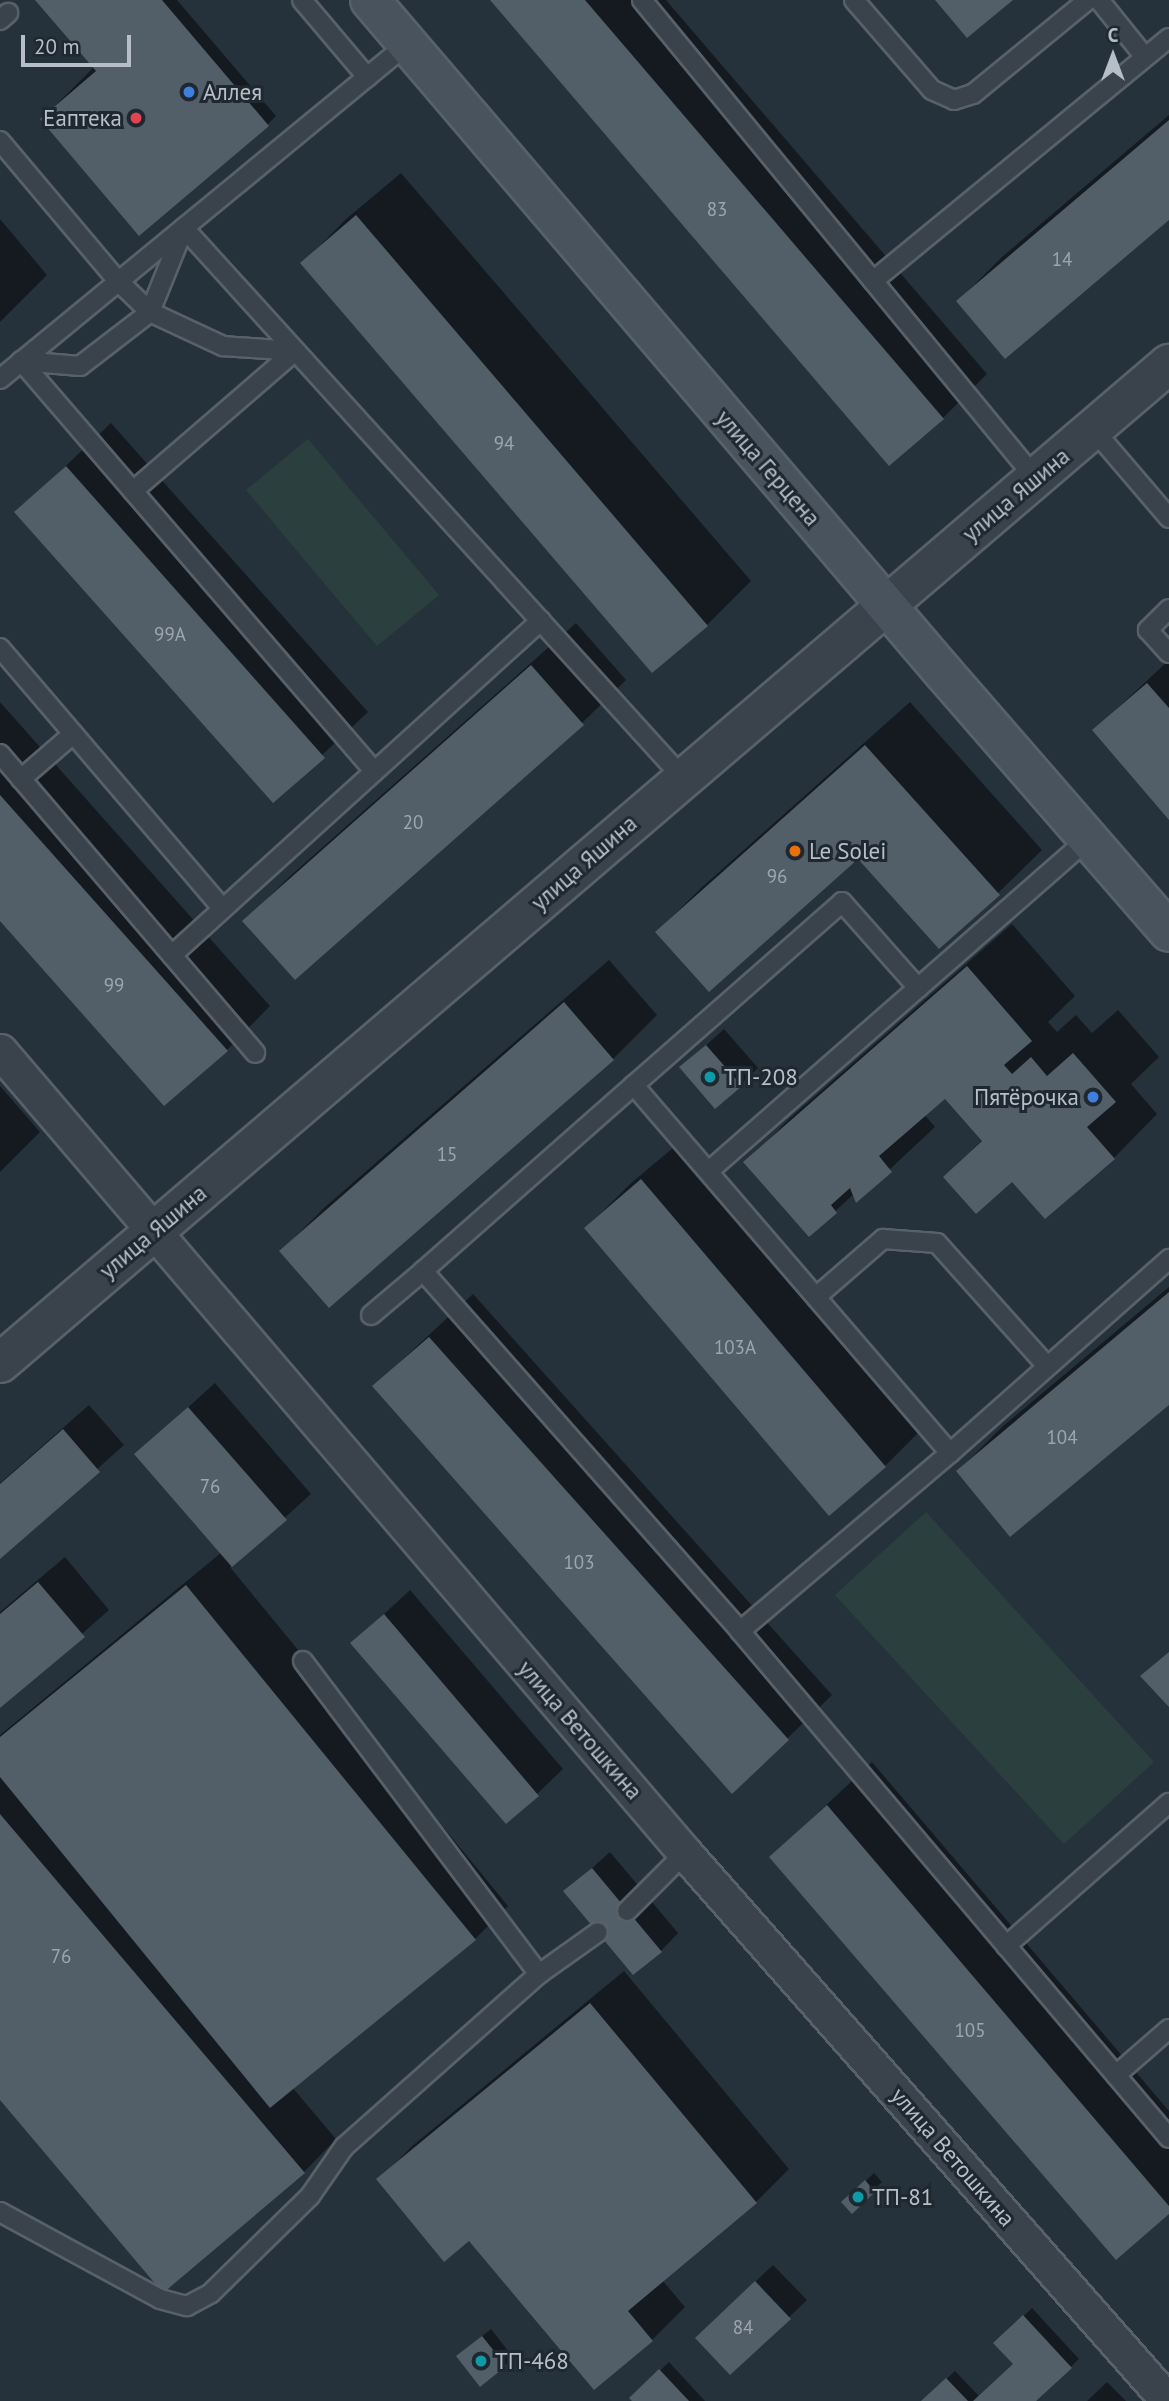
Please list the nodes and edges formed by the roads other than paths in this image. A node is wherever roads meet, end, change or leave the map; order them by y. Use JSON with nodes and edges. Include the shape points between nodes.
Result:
{"nodes":[{"id":1,"x":302,"y":0,"type":"edge"},
{"id":2,"x":370,"y":0,"type":"edge"},
{"id":3,"x":642,"y":0,"type":"edge"},
{"id":4,"x":854,"y":0,"type":"edge"},
{"id":5,"x":1088,"y":0,"type":"edge"},
{"id":6,"x":1098,"y":0,"type":"edge"},
{"id":7,"x":1169,"y":38,"type":"edge"},
{"id":8,"x":406,"y":45,"type":"junction"},
{"id":9,"x":1145,"y":57,"type":"junction"},
{"id":10,"x":367,"y":78,"type":"junction"},
{"id":11,"x":0,"y":141,"type":"edge"},
{"id":12,"x":184,"y":228,"type":"junction"},
{"id":13,"x":118,"y":282,"type":"junction"},
{"id":14,"x":873,"y":282,"type":"junction"},
{"id":15,"x":150,"y":312,"type":"junction"},
{"id":16,"x":295,"y":351,"type":"junction"},
{"id":17,"x":21,"y":361,"type":"junction"},
{"id":18,"x":1169,"y":364,"type":"edge"},
{"id":19,"x":0,"y":379,"type":"edge"},
{"id":20,"x":1093,"y":429,"type":"junction"},
{"id":21,"x":1036,"y":479,"type":"junction"},
{"id":22,"x":133,"y":491,"type":"junction"},
{"id":23,"x":1169,"y":518,"type":"edge"},
{"id":24,"x":886,"y":606,"type":"junction"},
{"id":25,"x":1169,"y":609,"type":"edge"},
{"id":26,"x":541,"y":620,"type":"junction"},
{"id":27,"x":0,"y":648,"type":"edge"},
{"id":28,"x":1169,"y":653,"type":"edge"},
{"id":29,"x":74,"y":734,"type":"junction"},
{"id":30,"x":0,"y":754,"type":"edge"},
{"id":31,"x":374,"y":771,"type":"junction"},
{"id":32,"x":21,"y":779,"type":"junction"},
{"id":33,"x":684,"y":779,"type":"junction"},
{"id":34,"x":1088,"y":839,"type":"junction"},
{"id":35,"x":222,"y":908,"type":"junction"},
{"id":36,"x":1169,"y":932,"type":"edge"},
{"id":37,"x":172,"y":955,"type":"junction"},
{"id":38,"x":918,"y":988,"type":"junction"},
{"id":39,"x":0,"y":1051,"type":"edge"},
{"id":40,"x":256,"y":1053,"type":"dead end"},
{"id":41,"x":634,"y":1085,"type":"junction"},
{"id":42,"x":709,"y":1171,"type":"junction"},
{"id":43,"x":154,"y":1232,"type":"junction"},
{"id":44,"x":1169,"y":1259,"type":"edge"},
{"id":45,"x":423,"y":1271,"type":"junction"},
{"id":46,"x":816,"y":1297,"type":"junction"},
{"id":47,"x":371,"y":1315,"type":"dead end"},
{"id":48,"x":0,"y":1363,"type":"edge"},
{"id":49,"x":1047,"y":1366,"type":"junction"},
{"id":50,"x":950,"y":1453,"type":"junction"},
{"id":51,"x":740,"y":1631,"type":"junction"},
{"id":52,"x":303,"y":1661,"type":"dead end"},
{"id":53,"x":1169,"y":1802,"type":"edge"},
{"id":54,"x":685,"y":1853,"type":"junction"},
{"id":55,"x":627,"y":1910,"type":"dead end"},
{"id":56,"x":598,"y":1932,"type":"dead end"},
{"id":57,"x":1006,"y":1946,"type":"junction"},
{"id":58,"x":539,"y":1974,"type":"junction"},
{"id":59,"x":1169,"y":2029,"type":"edge"},
{"id":60,"x":1116,"y":2075,"type":"junction"},
{"id":61,"x":1169,"y":2138,"type":"edge"},
{"id":62,"x":0,"y":2212,"type":"edge"},
{"id":63,"x":1168,"y":2401,"type":"edge"}],
"edges":[{"from":1,"to":10,"type":"lane"},
{"from":2,"to":8,"type":"main road","name":"улица Герцена"},
{"from":3,"to":14,"type":"lane"},
{"from":4,"to":5,"type":"lane","via":[[932,90],[954,100],[973,94]]},
{"from":6,"to":9,"type":"lane"},
{"from":7,"to":9,"type":"lane"},
{"from":8,"to":10,"type":"lane"},
{"from":8,"to":24,"type":"main road","name":"улица Герцена"},
{"from":9,"to":14,"type":"lane"},
{"from":10,"to":12,"type":"lane"},
{"from":11,"to":13,"type":"lane"},
{"from":12,"to":13,"type":"lane"},
{"from":12,"to":15,"type":"lane"},
{"from":12,"to":16,"type":"lane"},
{"from":13,"to":15,"type":"lane"},
{"from":13,"to":17,"type":"lane"},
{"from":14,"to":21,"type":"lane"},
{"from":15,"to":16,"type":"lane","via":[[223,346]]},
{"from":15,"to":17,"type":"lane","via":[[80,366]]},
{"from":16,"to":22,"type":"lane"},
{"from":16,"to":26,"type":"lane"},
{"from":17,"to":19,"type":"lane"},
{"from":17,"to":22,"type":"lane"},
{"from":18,"to":20,"type":"street","name":"улица Яшина"},
{"from":20,"to":21,"type":"street","name":"улица Яшина"},
{"from":20,"to":23,"type":"lane"},
{"from":21,"to":24,"type":"street","name":"улица Яшина"},
{"from":22,"to":31,"type":"lane"},
{"from":24,"to":33,"type":"street","name":"улица Яшина"},
{"from":24,"to":34,"type":"main road","name":"улица Герцена"},
{"from":25,"to":28,"type":"lane","via":[[1148,629]]},
{"from":26,"to":31,"type":"lane"},
{"from":26,"to":33,"type":"lane"},
{"from":27,"to":29,"type":"lane"},
{"from":29,"to":32,"type":"lane"},
{"from":29,"to":35,"type":"lane"},
{"from":30,"to":32,"type":"lane"},
{"from":31,"to":35,"type":"lane"},
{"from":32,"to":37,"type":"lane"},
{"from":33,"to":43,"type":"street","name":"улица Яшина"},
{"from":34,"to":36,"type":"main road","name":"улица Герцена"},
{"from":34,"to":38,"type":"lane"},
{"from":35,"to":37,"type":"lane"},
{"from":37,"to":40,"type":"lane"},
{"from":38,"to":41,"type":"lane","via":[[842,902]]},
{"from":38,"to":42,"type":"lane"},
{"from":39,"to":43,"type":"street","name":"улица Ветошкина"},
{"from":41,"to":42,"type":"lane"},
{"from":41,"to":45,"type":"lane"},
{"from":42,"to":46,"type":"lane"},
{"from":43,"to":48,"type":"street","name":"улица Яшина"},
{"from":43,"to":54,"type":"street","name":"улица Ветошкина"},
{"from":44,"to":49,"type":"lane"},
{"from":45,"to":47,"type":"lane"},
{"from":45,"to":51,"type":"lane"},
{"from":46,"to":49,"type":"lane","via":[[883,1239],[937,1243]]},
{"from":46,"to":50,"type":"lane"},
{"from":49,"to":50,"type":"lane"},
{"from":50,"to":51,"type":"lane"},
{"from":51,"to":57,"type":"lane"},
{"from":52,"to":58,"type":"lane"},
{"from":53,"to":57,"type":"lane"},
{"from":54,"to":55,"type":"lane"},
{"from":54,"to":63,"type":"street","name":"улица Ветошкина"},
{"from":56,"to":58,"type":"lane"},
{"from":57,"to":60,"type":"lane"},
{"from":58,"to":62,"type":"lane","via":[[344,2147],[310,2196],[211,2292],[187,2306],[160,2299]]},
{"from":59,"to":60,"type":"lane"},
{"from":60,"to":61,"type":"lane"}]}
